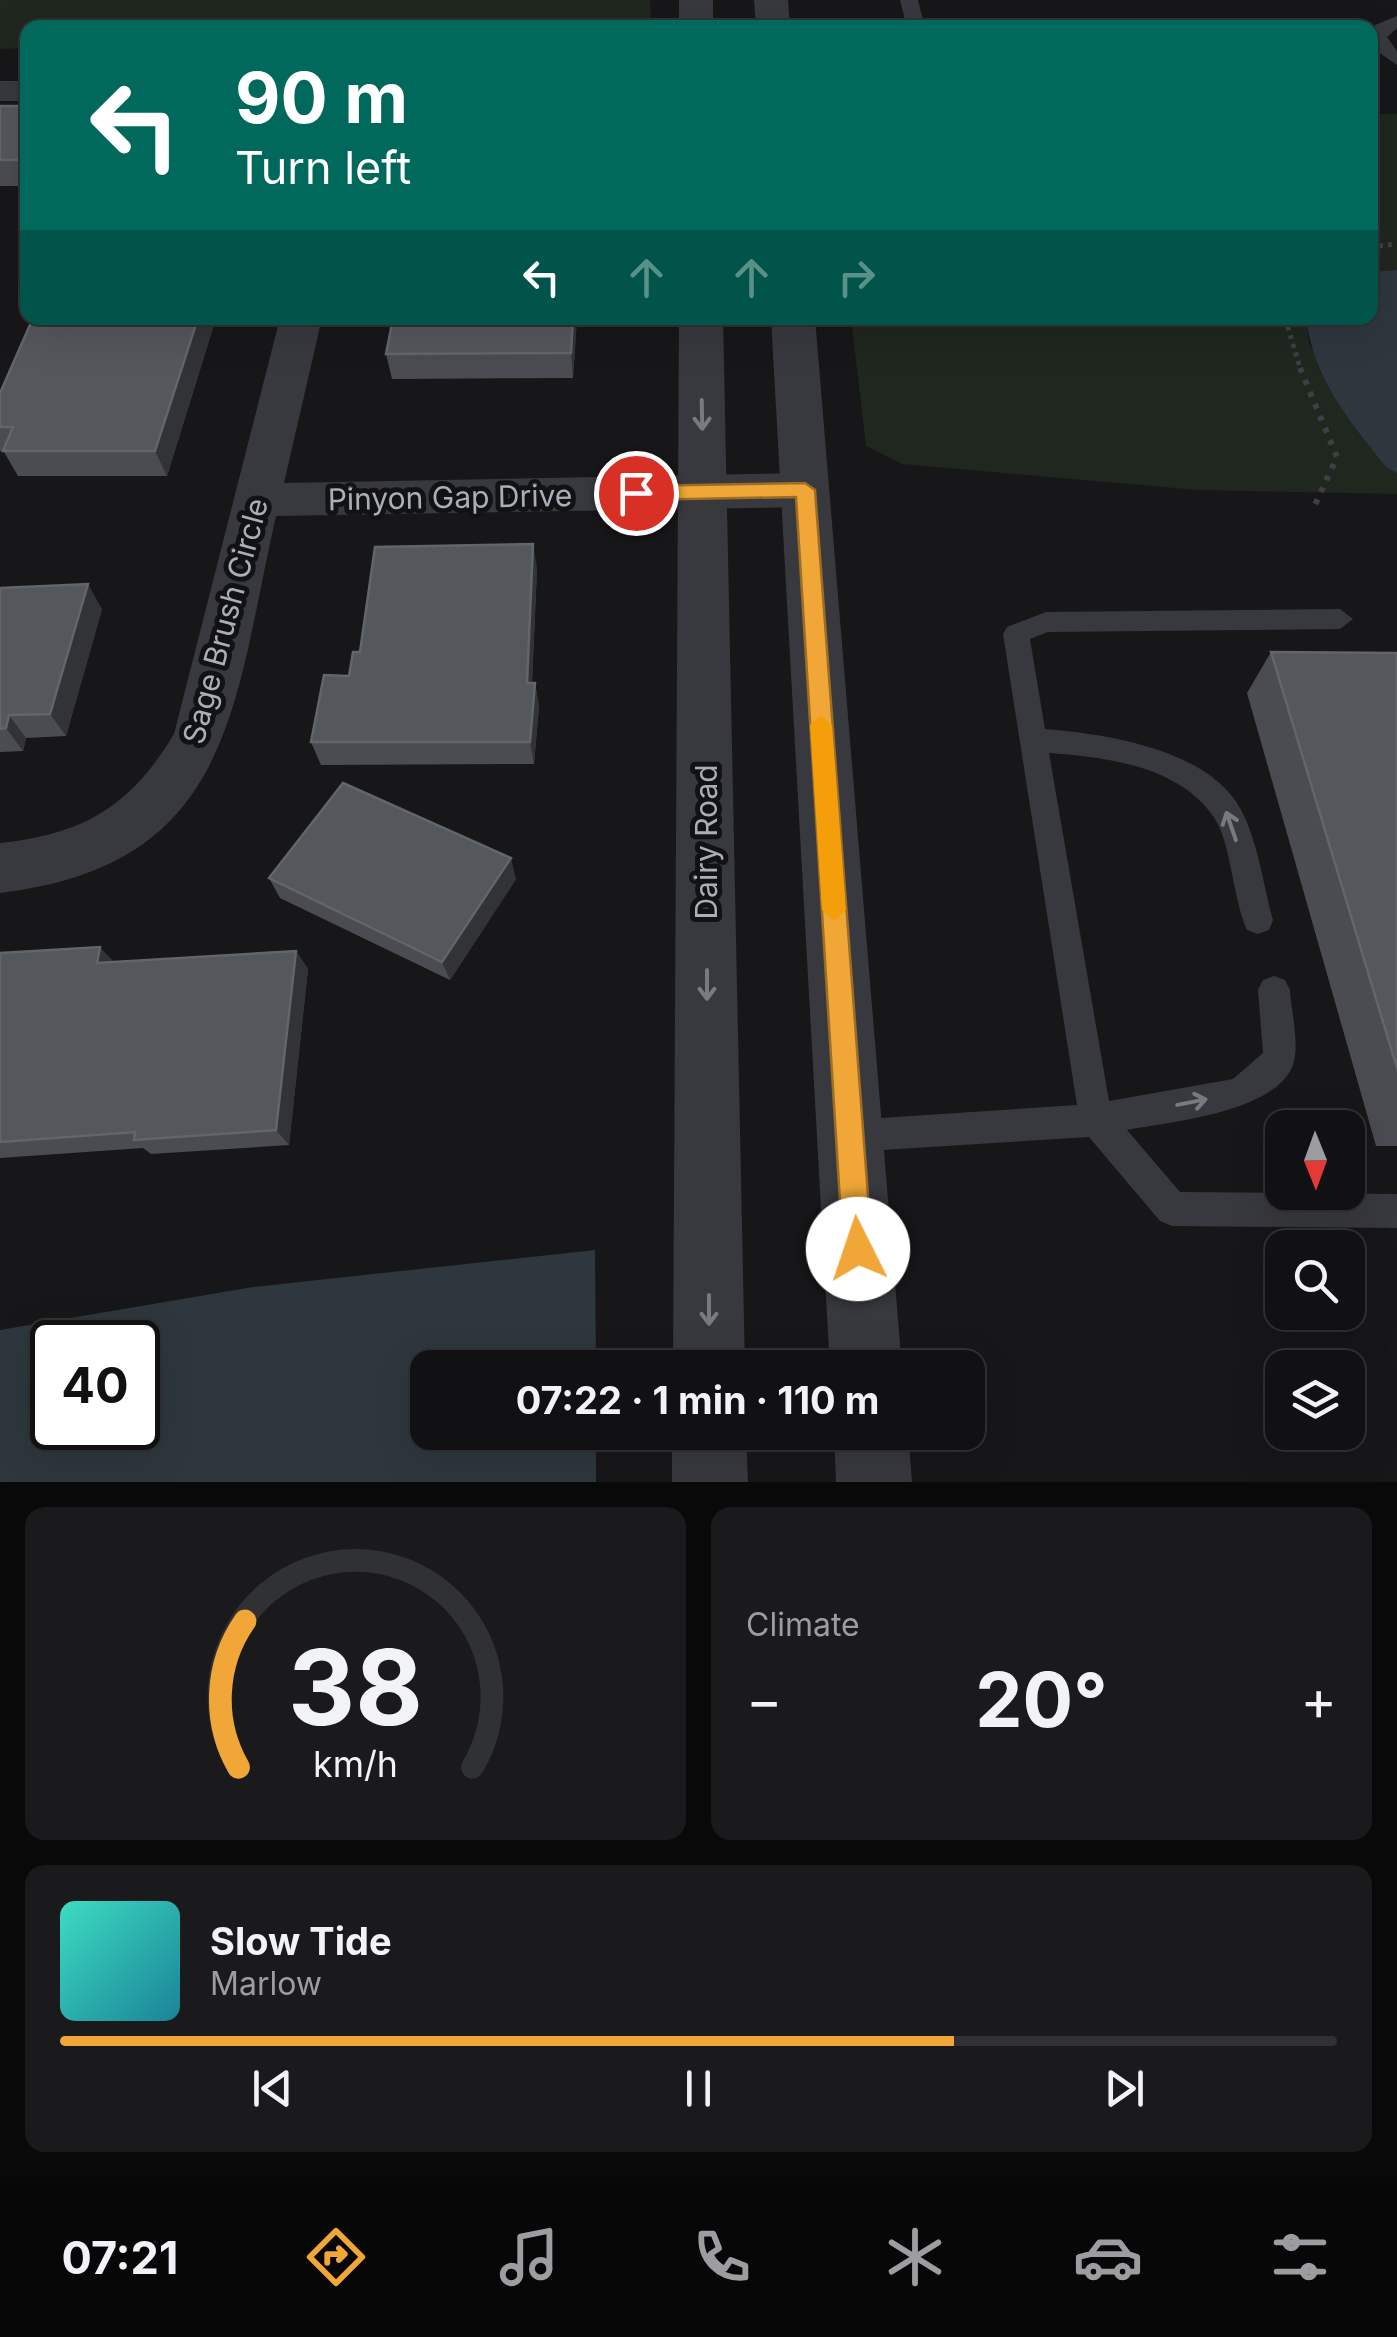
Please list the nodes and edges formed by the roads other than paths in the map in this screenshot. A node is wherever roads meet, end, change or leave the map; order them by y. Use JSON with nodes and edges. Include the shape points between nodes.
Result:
{"nodes":[{"id":1,"x":1397,"y":21,"type":"edge"},
{"id":2,"x":1397,"y":62,"type":"edge"},
{"id":3,"x":299,"y":325,"type":"edge"},
{"id":4,"x":701,"y":325,"type":"edge"},
{"id":5,"x":793,"y":325,"type":"edge"},
{"id":6,"x":805,"y":490,"type":"junction"},
{"id":7,"x":704,"y":492,"type":"junction"},
{"id":8,"x":257,"y":500,"type":"junction"},
{"id":9,"x":1340,"y":619,"type":"dead end"},
{"id":10,"x":1033,"y":740,"type":"junction"},
{"id":11,"x":0,"y":868,"type":"edge"},
{"id":12,"x":1258,"y":920,"type":"dead end"},
{"id":13,"x":1274,"y":990,"type":"dead end"},
{"id":14,"x":1096,"y":1120,"type":"junction"},
{"id":15,"x":850,"y":1136,"type":"junction"},
{"id":16,"x":1397,"y":1211,"type":"edge"},
{"id":17,"x":709,"y":1350,"type":"edge"},
{"id":18,"x":865,"y":1350,"type":"edge"},
{"id":19,"x":710,"y":1450,"type":"edge"},
{"id":20,"x":871,"y":1450,"type":"edge"},
{"id":21,"x":710,"y":1482,"type":"edge"},
{"id":22,"x":874,"y":1482,"type":"edge"}],
"edges":[{"from":1,"to":2,"type":"lane","via":[[1378,37]]},
{"from":3,"to":8,"type":"street","name":"Sage Brush Circle"},
{"from":4,"to":7,"type":"street","name":"Dairy Road","one_way":true},
{"from":5,"to":6,"type":"street"},
{"from":6,"to":7,"type":"street","name":"Pinyon Gap Drive"},
{"from":6,"to":15,"type":"street"},
{"from":7,"to":8,"type":"street","name":"Pinyon Gap Drive"},
{"from":7,"to":17,"type":"street","name":"Dairy Road","one_way":true},
{"from":8,"to":11,"type":"street","name":"Sage Brush Circle","via":[[198,738],[177,781],[132,828],[49,865]]},
{"from":9,"to":10,"type":"lane","via":[[1046,622],[1016,634]]},
{"from":12,"to":10,"type":"lane","one_way":true,"via":[[1228,813],[1184,772],[1103,745]]},
{"from":10,"to":14,"type":"lane"},
{"from":14,"to":13,"type":"lane","one_way":true,"via":[[1241,1092],[1279,1059]]},
{"from":14,"to":15,"type":"lane"},
{"from":14,"to":16,"type":"lane","via":[[1172,1208]]},
{"from":15,"to":18,"type":"street"},
{"from":19,"to":21,"type":"street"},
{"from":20,"to":22,"type":"street"}]}
